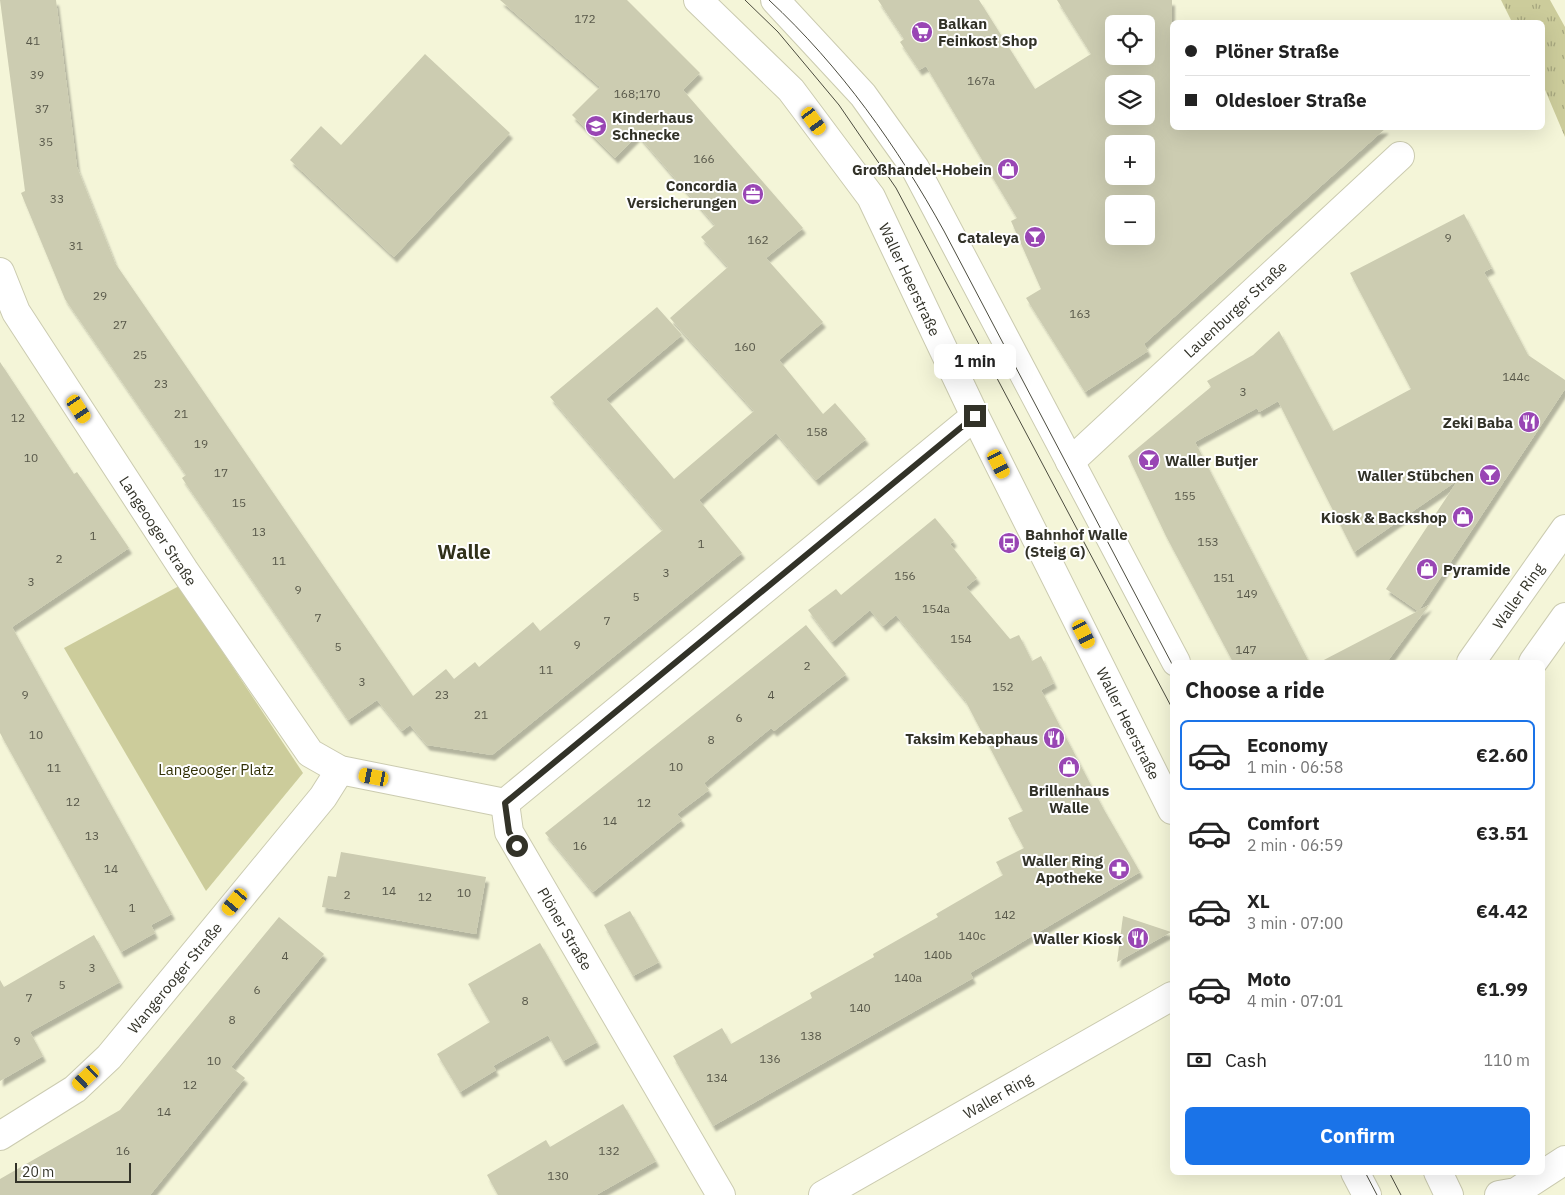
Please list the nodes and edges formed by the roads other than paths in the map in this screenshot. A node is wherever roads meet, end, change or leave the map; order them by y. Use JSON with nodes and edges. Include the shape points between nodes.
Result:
{"nodes":[{"id":1,"x":698,"y":0,"type":"edge"},
{"id":2,"x":775,"y":0,"type":"edge"},
{"id":3,"x":1400,"y":156,"type":"dead end"},
{"id":4,"x":0,"y":272,"type":"edge"},
{"id":5,"x":975,"y":416,"type":"junction"},
{"id":6,"x":1070,"y":462,"type":"junction"},
{"id":7,"x":1565,"y":529,"type":"edge"},
{"id":8,"x":1565,"y":617,"type":"edge"},
{"id":9,"x":1175,"y":660,"type":"edge"},
{"id":10,"x":1473,"y":660,"type":"edge"},
{"id":11,"x":1534,"y":660,"type":"edge"},
{"id":12,"x":340,"y":770,"type":"junction"},
{"id":13,"x":505,"y":803,"type":"junction"},
{"id":14,"x":1170,"y":806,"type":"edge"},
{"id":15,"x":1170,"y":997,"type":"edge"},
{"id":16,"x":0,"y":1136,"type":"edge"},
{"id":17,"x":1565,"y":1160,"type":"edge"},
{"id":18,"x":1545,"y":1173,"type":"edge"},
{"id":19,"x":1356,"y":1175,"type":"edge"},
{"id":20,"x":1439,"y":1175,"type":"edge"},
{"id":21,"x":1542,"y":1175,"type":"edge"},
{"id":22,"x":721,"y":1195,"type":"edge"},
{"id":23,"x":823,"y":1195,"type":"edge"},
{"id":24,"x":1366,"y":1195,"type":"edge"},
{"id":25,"x":1449,"y":1195,"type":"edge"},
{"id":26,"x":1499,"y":1195,"type":"edge"}],
"edges":[{"from":1,"to":5,"type":"street","name":"Waller Heerstraße","via":[[791,90],[871,197]]},
{"from":2,"to":6,"type":"street","via":[[863,95],[915,168]]},
{"from":3,"to":6,"type":"street","name":"Lauenburger Straße"},
{"from":4,"to":12,"type":"street","name":"Langeooger Straße","via":[[16,312],[184,570],[310,753]]},
{"from":5,"to":13,"type":"street"},
{"from":5,"to":14,"type":"street","name":"Waller Heerstraße"},
{"from":6,"to":9,"type":"street"},
{"from":7,"to":10,"type":"street","name":"Waller Ring"},
{"from":8,"to":11,"type":"street"},
{"from":12,"to":13,"type":"street"},
{"from":12,"to":16,"type":"street","name":"Wangerooger Straße","via":[[323,798],[109,1057],[75,1089]]},
{"from":13,"to":22,"type":"street","name":"Plöner Straße","via":[[509,832]]},
{"from":15,"to":23,"type":"street","name":"Waller Ring"},
{"from":17,"to":18,"type":"street"},
{"from":19,"to":24,"type":"street"},
{"from":20,"to":25,"type":"street"},
{"from":21,"to":26,"type":"street","via":[[1516,1192]]}]}
